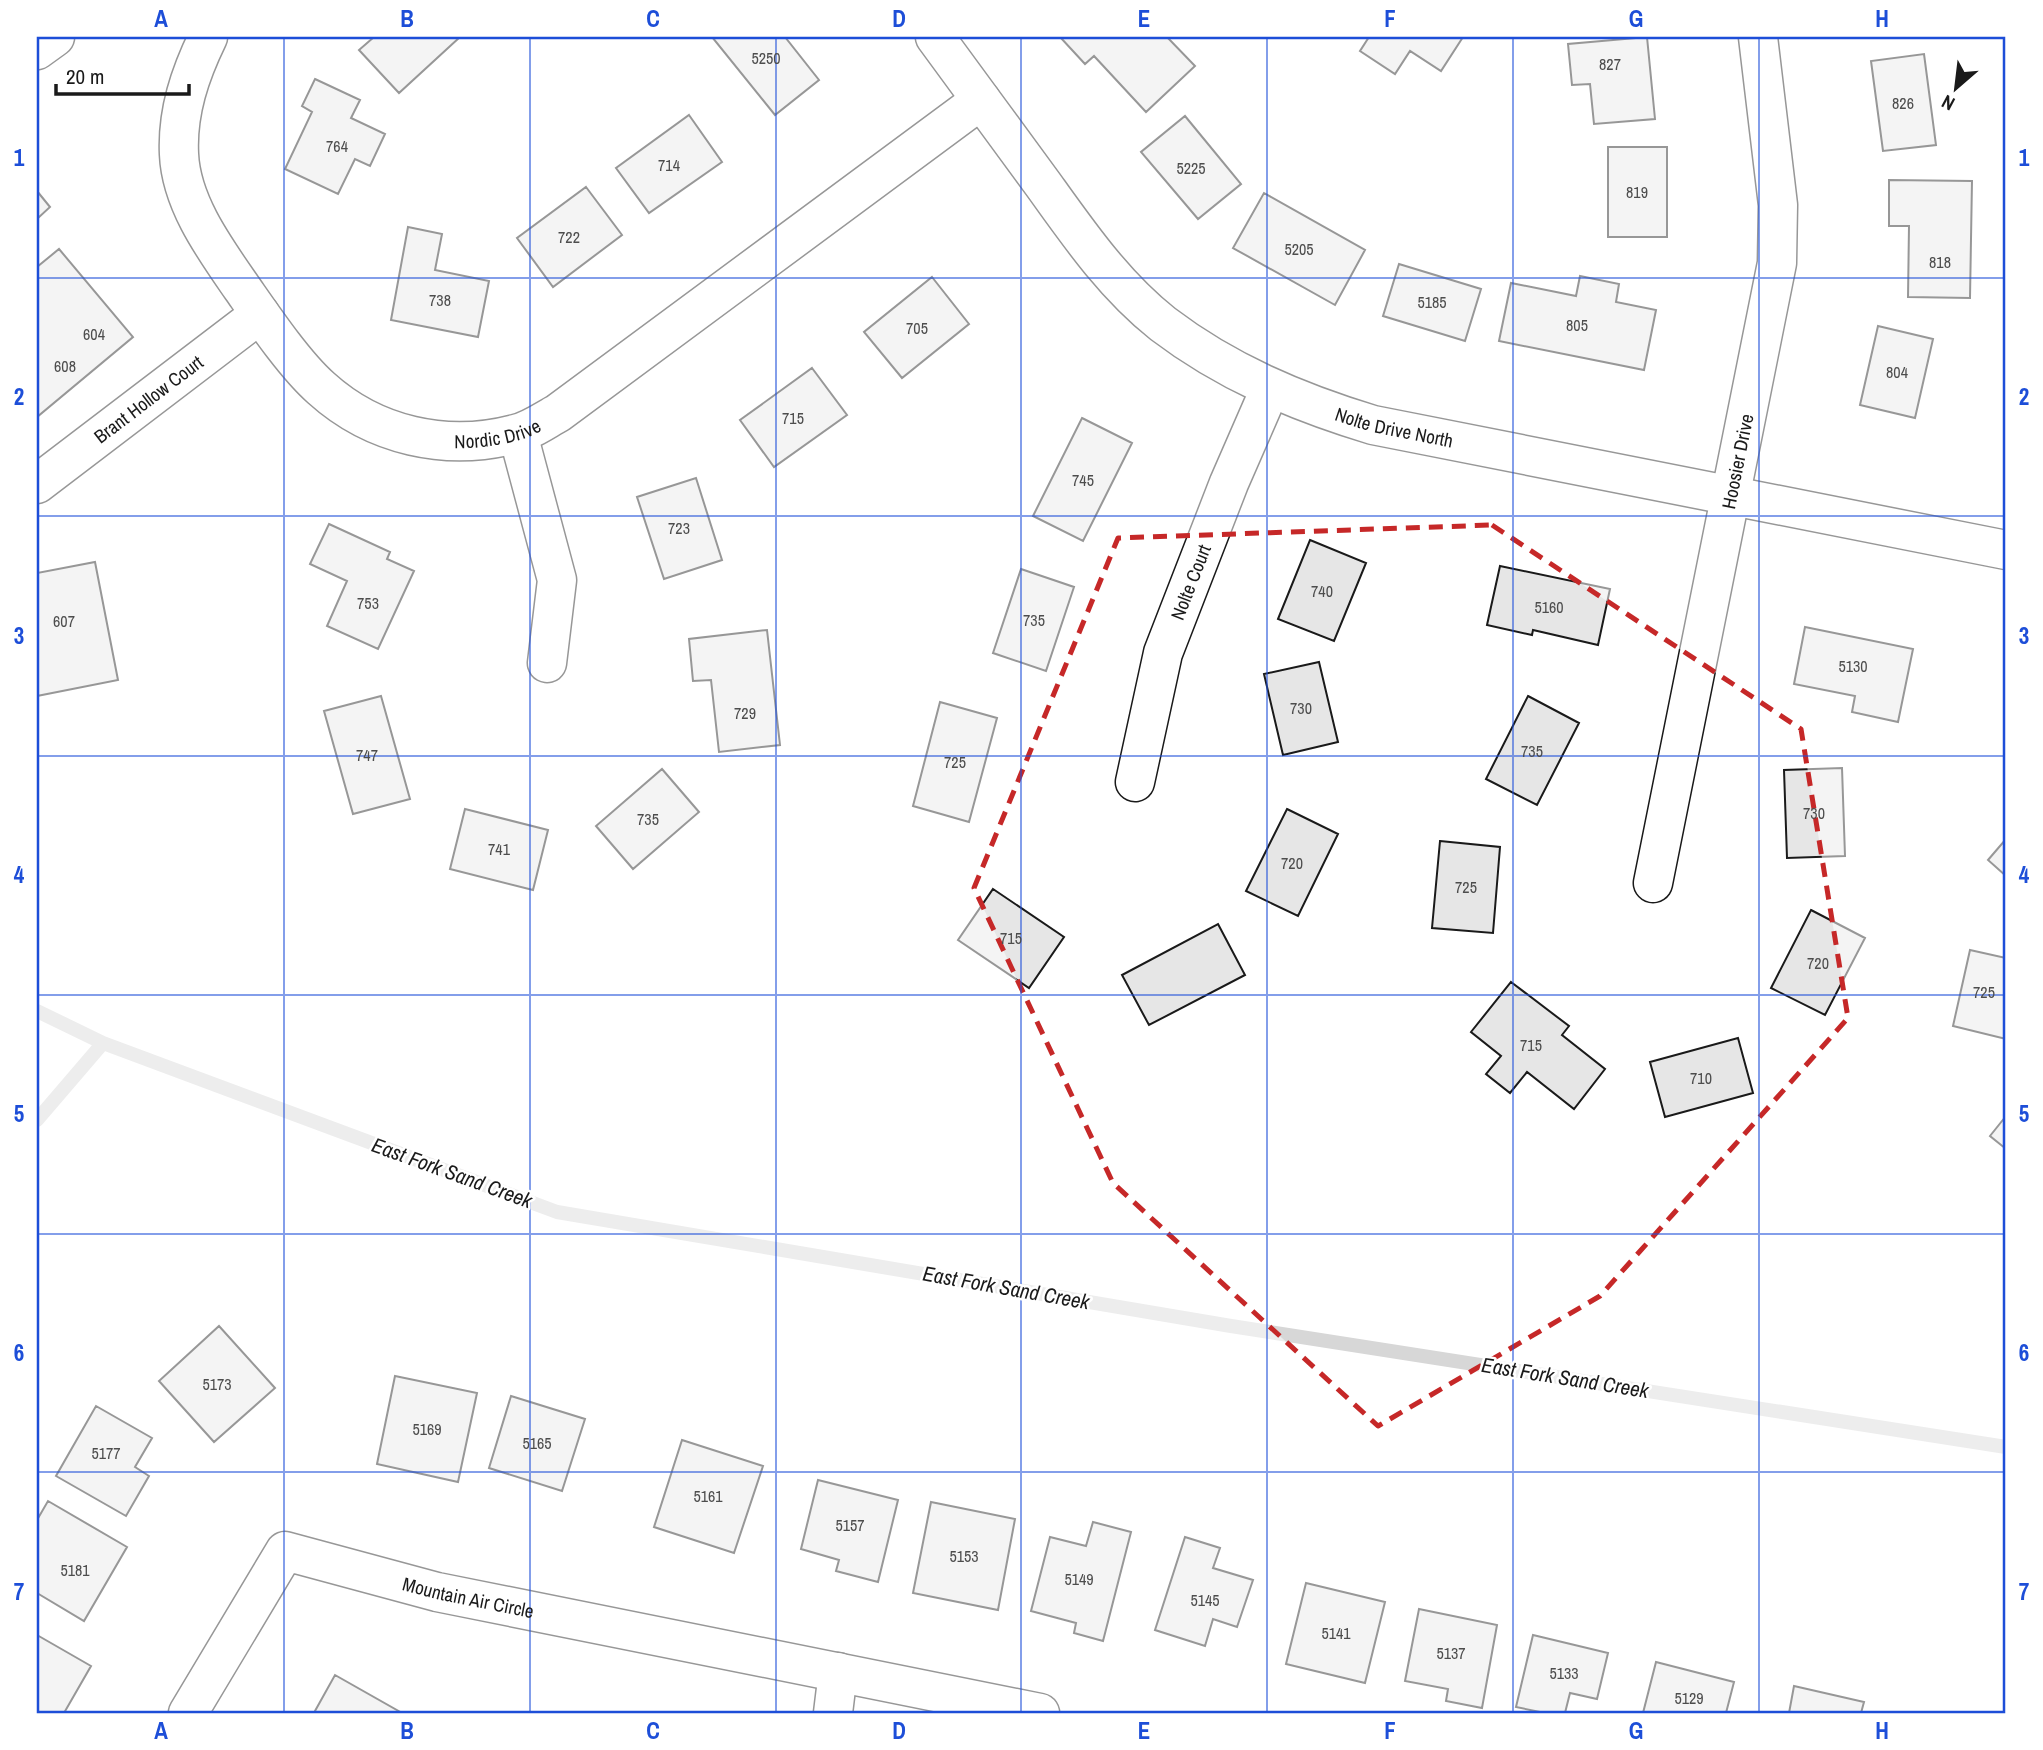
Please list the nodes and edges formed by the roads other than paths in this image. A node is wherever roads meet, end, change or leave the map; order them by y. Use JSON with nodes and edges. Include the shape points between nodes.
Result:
{"nodes":[{"id":1,"x":55,"y":37,"type":"edge"},
{"id":2,"x":208,"y":37,"type":"edge"},
{"id":3,"x":935,"y":37,"type":"edge"},
{"id":4,"x":1758,"y":37,"type":"edge"},
{"id":5,"x":37,"y":50,"type":"edge"},
{"id":6,"x":981,"y":100,"type":"junction"},
{"id":7,"x":260,"y":314,"type":"junction"},
{"id":8,"x":1270,"y":388,"type":"junction"},
{"id":9,"x":518,"y":434,"type":"junction"},
{"id":10,"x":37,"y":484,"type":"edge"},
{"id":11,"x":1732,"y":495,"type":"junction"},
{"id":12,"x":2006,"y":550,"type":"edge"},
{"id":13,"x":547,"y":663,"type":"dead end"},
{"id":14,"x":1135,"y":782,"type":"dead end"},
{"id":15,"x":1653,"y":883,"type":"dead end"},
{"id":16,"x":838,"y":1672,"type":"junction"},
{"id":17,"x":188,"y":1713,"type":"edge"},
{"id":18,"x":833,"y":1713,"type":"edge"},
{"id":19,"x":1040,"y":1713,"type":"edge"}],
"edges":[{"from":1,"to":5,"type":"street"},
{"from":2,"to":7,"type":"street","name":"Nordic Drive","via":[[182,107],[179,156],[191,201],[212,244]]},
{"from":3,"to":6,"type":"street","name":"Nolte Drive North"},
{"from":4,"to":11,"type":"street","name":"Hoosier Drive","via":[[1778,205],[1777,263]]},
{"from":6,"to":8,"type":"street","name":"Nolte Drive North","via":[[1117,281],[1162,323],[1209,356]]},
{"from":6,"to":9,"type":"street","name":"Nordic Drive","via":[[558,413]]},
{"from":7,"to":9,"type":"street","name":"Nordic Drive","via":[[320,387],[355,414],[392,431],[430,440],[472,441]]},
{"from":7,"to":10,"type":"street","name":"Brant Hollow Court"},
{"from":8,"to":11,"type":"street","name":"Nolte Drive North","via":[[1373,425]]},
{"from":8,"to":14,"type":"street","name":"Nolte Court","via":[[1163,653]]},
{"from":9,"to":13,"type":"street","via":[[557,580]]},
{"from":11,"to":12,"type":"street","name":"Nolte Drive North"},
{"from":11,"to":15,"type":"street","name":"Hoosier Drive"},
{"from":16,"to":17,"type":"street","name":"Mountain Air Circle","via":[[437,1592],[285,1552]]},
{"from":16,"to":18,"type":"street"},
{"from":16,"to":19,"type":"street","name":"Mountain Air Circle"}]}
